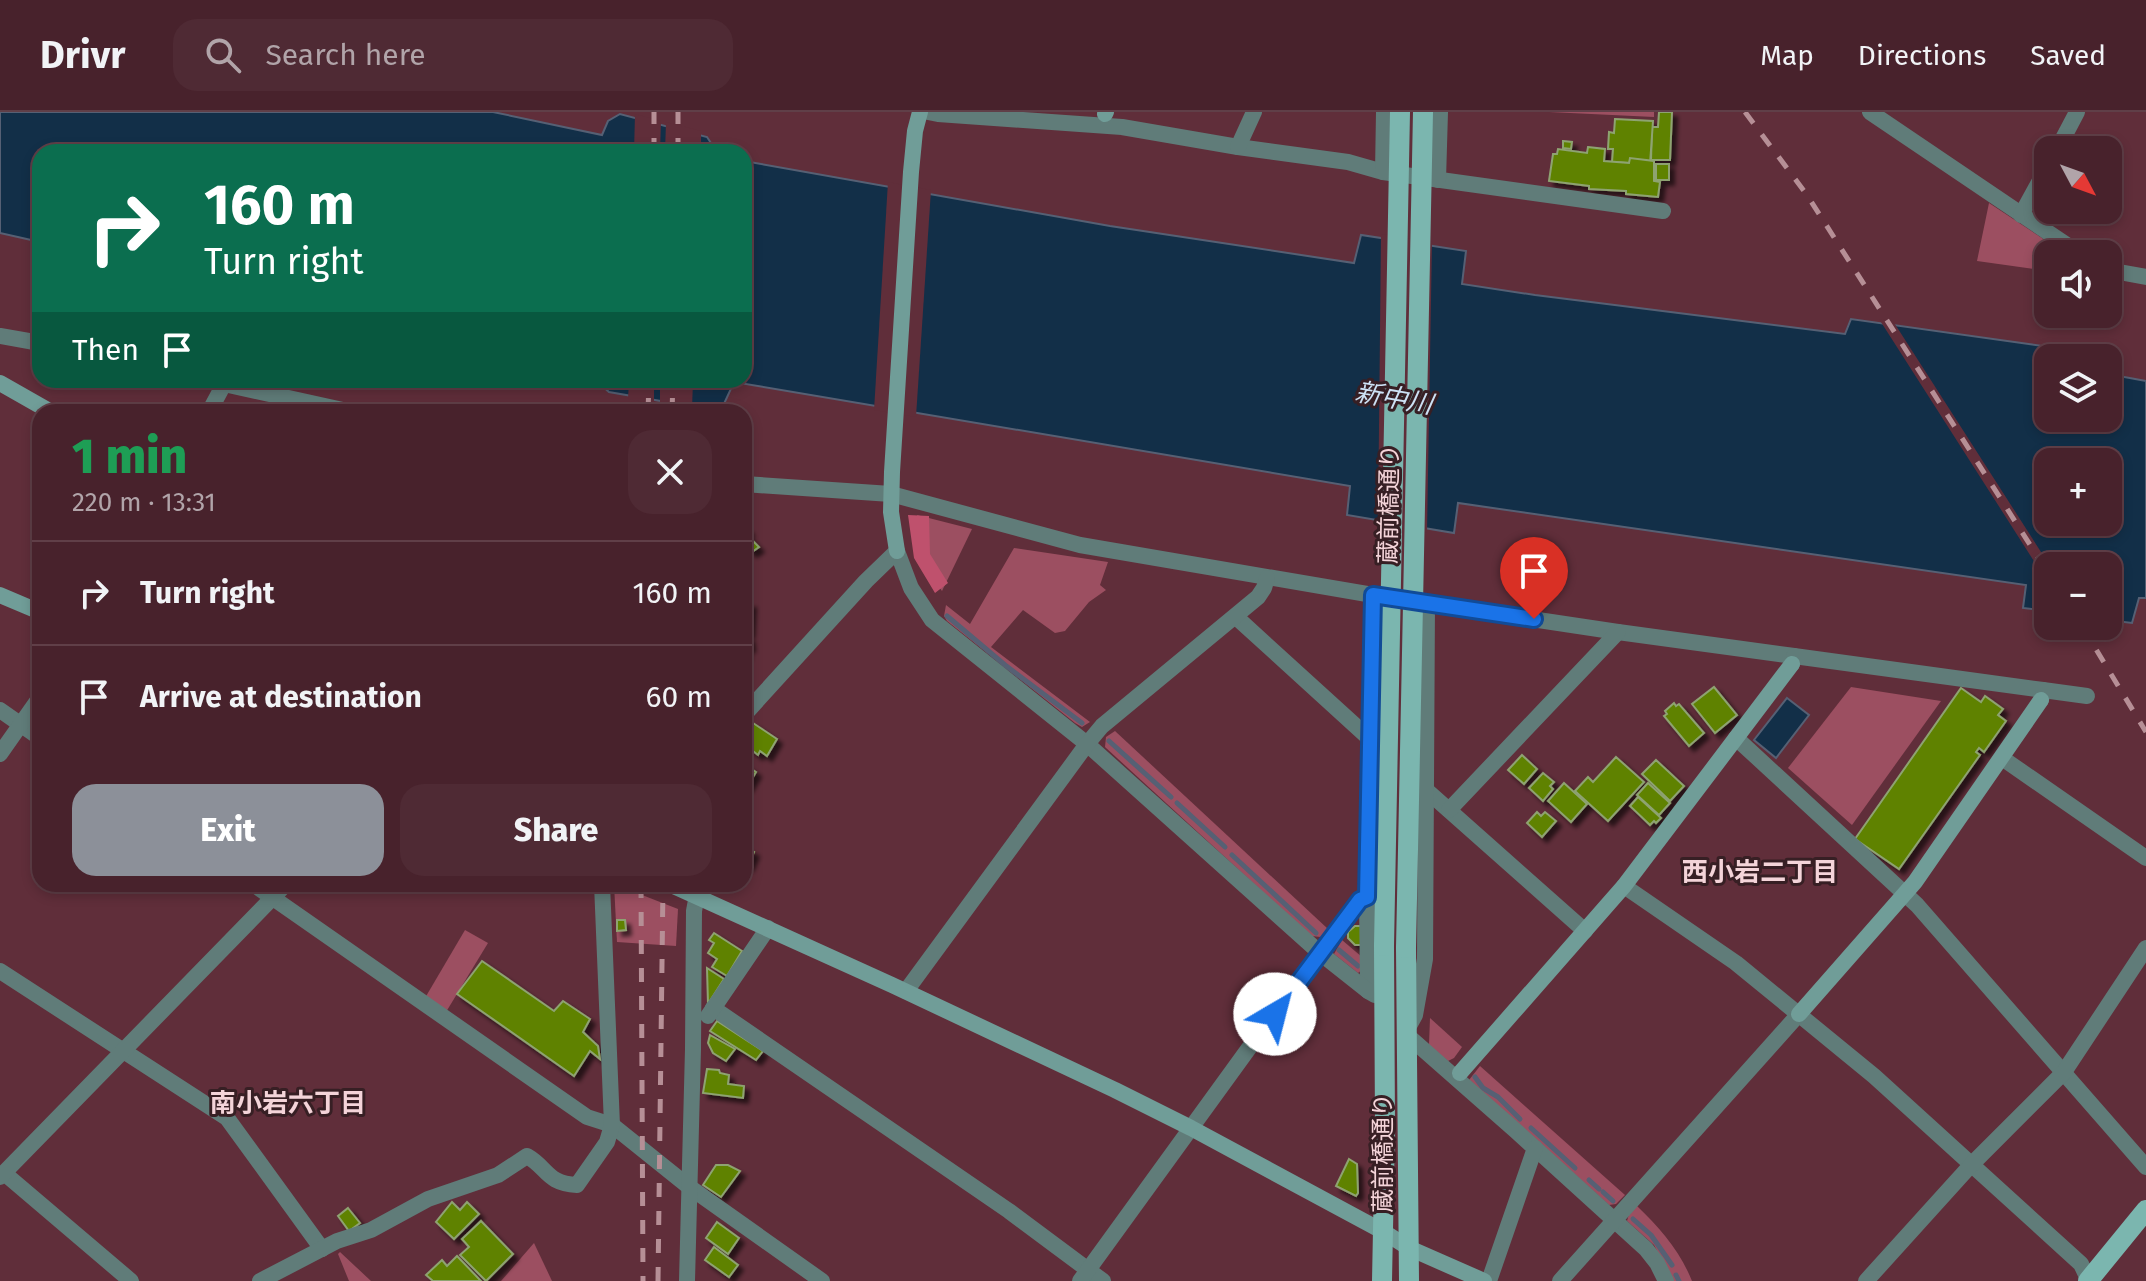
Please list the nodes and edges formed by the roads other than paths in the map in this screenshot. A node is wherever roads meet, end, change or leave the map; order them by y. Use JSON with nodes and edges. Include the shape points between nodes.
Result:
{"nodes":[{"id":1,"x":920,"y":112,"type":"edge"},
{"id":2,"x":928,"y":112,"type":"edge"},
{"id":3,"x":1254,"y":112,"type":"edge"},
{"id":4,"x":1384,"y":112,"type":"edge"},
{"id":5,"x":1400,"y":112,"type":"edge"},
{"id":6,"x":1423,"y":112,"type":"edge"},
{"id":7,"x":1440,"y":112,"type":"edge"},
{"id":8,"x":2077,"y":112,"type":"edge"},
{"id":9,"x":1877,"y":114,"type":"edge"},
{"id":10,"x":1104,"y":115,"type":"edge"},
{"id":11,"x":2064,"y":136,"type":"edge"},
{"id":12,"x":1238,"y":147,"type":"junction"},
{"id":13,"x":1383,"y":172,"type":"junction"},
{"id":14,"x":1438,"y":180,"type":"junction"},
{"id":15,"x":2034,"y":191,"type":"edge"},
{"id":16,"x":1663,"y":211,"type":"dead end"},
{"id":17,"x":2021,"y":215,"type":"junction"},
{"id":18,"x":2059,"y":240,"type":"edge"},
{"id":19,"x":2122,"y":273,"type":"edge"},
{"id":20,"x":2146,"y":277,"type":"edge"},
{"id":21,"x":0,"y":336,"type":"edge"},
{"id":22,"x":32,"y":342,"type":"edge"},
{"id":23,"x":0,"y":383,"type":"edge"},
{"id":24,"x":242,"y":388,"type":"edge"},
{"id":25,"x":37,"y":404,"type":"edge"},
{"id":26,"x":315,"y":404,"type":"edge"},
{"id":27,"x":752,"y":485,"type":"edge"},
{"id":28,"x":891,"y":494,"type":"junction"},
{"id":29,"x":897,"y":551,"type":"junction"},
{"id":30,"x":1267,"y":578,"type":"junction"},
{"id":31,"x":0,"y":595,"type":"edge"},
{"id":32,"x":1373,"y":595,"type":"junction"},
{"id":33,"x":1427,"y":603,"type":"junction"},
{"id":34,"x":32,"y":609,"type":"edge"},
{"id":35,"x":1236,"y":617,"type":"junction"},
{"id":36,"x":1618,"y":632,"type":"junction"},
{"id":37,"x":1793,"y":660,"type":"junction"},
{"id":38,"x":2042,"y":695,"type":"junction"},
{"id":39,"x":2087,"y":696,"type":"dead end"},
{"id":40,"x":752,"y":706,"type":"edge"},
{"id":41,"x":32,"y":708,"type":"edge"},
{"id":42,"x":0,"y":710,"type":"edge"},
{"id":43,"x":20,"y":724,"type":"junction"},
{"id":44,"x":32,"y":732,"type":"edge"},
{"id":45,"x":1736,"y":738,"type":"junction"},
{"id":46,"x":1370,"y":739,"type":"junction"},
{"id":47,"x":1087,"y":744,"type":"junction"},
{"id":48,"x":0,"y":754,"type":"edge"},
{"id":49,"x":2002,"y":758,"type":"junction"},
{"id":50,"x":1425,"y":789,"type":"junction"},
{"id":51,"x":1449,"y":810,"type":"junction"},
{"id":52,"x":2146,"y":858,"type":"edge"},
{"id":53,"x":1624,"y":886,"type":"junction"},
{"id":54,"x":265,"y":892,"type":"edge"},
{"id":55,"x":278,"y":892,"type":"edge"},
{"id":56,"x":602,"y":892,"type":"edge"},
{"id":57,"x":698,"y":892,"type":"edge"},
{"id":58,"x":702,"y":892,"type":"edge"},
{"id":59,"x":1905,"y":895,"type":"junction"},
{"id":60,"x":273,"y":897,"type":"junction"},
{"id":61,"x":1367,"y":897,"type":"junction"},
{"id":62,"x":768,"y":928,"type":"junction"},
{"id":63,"x":1585,"y":931,"type":"junction"},
{"id":64,"x":2146,"y":948,"type":"edge"},
{"id":65,"x":1320,"y":953,"type":"junction"},
{"id":66,"x":0,"y":971,"type":"edge"},
{"id":67,"x":906,"y":991,"type":"junction"},
{"id":68,"x":1376,"y":995,"type":"junction"},
{"id":69,"x":713,"y":1008,"type":"junction"},
{"id":70,"x":1799,"y":1014,"type":"junction"},
{"id":71,"x":693,"y":1026,"type":"junction"},
{"id":72,"x":1408,"y":1033,"type":"junction"},
{"id":73,"x":122,"y":1050,"type":"junction"},
{"id":74,"x":2064,"y":1072,"type":"junction"},
{"id":75,"x":1458,"y":1075,"type":"junction"},
{"id":76,"x":612,"y":1125,"type":"junction"},
{"id":77,"x":1191,"y":1128,"type":"junction"},
{"id":78,"x":1535,"y":1148,"type":"junction"},
{"id":79,"x":1971,"y":1165,"type":"junction"},
{"id":80,"x":2146,"y":1167,"type":"edge"},
{"id":81,"x":2,"y":1175,"type":"edge"},
{"id":82,"x":688,"y":1186,"type":"junction"},
{"id":83,"x":2146,"y":1210,"type":"edge"},
{"id":84,"x":1614,"y":1219,"type":"junction"},
{"id":85,"x":1384,"y":1232,"type":"junction"},
{"id":86,"x":1409,"y":1248,"type":"junction"},
{"id":87,"x":322,"y":1249,"type":"junction"},
{"id":88,"x":1085,"y":1275,"type":"edge"},
{"id":89,"x":131,"y":1281,"type":"edge"},
{"id":90,"x":260,"y":1281,"type":"edge"},
{"id":91,"x":687,"y":1281,"type":"edge"},
{"id":92,"x":822,"y":1281,"type":"edge"},
{"id":93,"x":1103,"y":1281,"type":"edge"},
{"id":94,"x":1382,"y":1281,"type":"edge"},
{"id":95,"x":1409,"y":1281,"type":"edge"},
{"id":96,"x":1486,"y":1281,"type":"edge"},
{"id":97,"x":1560,"y":1281,"type":"edge"},
{"id":98,"x":1666,"y":1281,"type":"edge"},
{"id":99,"x":1866,"y":1281,"type":"edge"},
{"id":100,"x":2089,"y":1281,"type":"edge"}],
"edges":[{"from":1,"to":28,"type":"street","via":[[911,172]]},
{"from":2,"to":10,"type":"street"},
{"from":3,"to":12,"type":"street"},
{"from":4,"to":13,"type":"street"},
{"from":5,"to":68,"type":"main road","name":"蔵前橋通り","bridge":true,"via":[[1384,946]]},
{"from":6,"to":72,"type":"main road","name":"蔵前橋通り","bridge":true},
{"from":7,"to":14,"type":"street"},
{"from":8,"to":11,"type":"street"},
{"from":9,"to":17,"type":"street"},
{"from":10,"to":12,"type":"street"},
{"from":12,"to":13,"type":"street"},
{"from":13,"to":14,"type":"street"},
{"from":14,"to":16,"type":"street"},
{"from":15,"to":17,"type":"street"},
{"from":17,"to":18,"type":"street"},
{"from":19,"to":20,"type":"street"},
{"from":21,"to":22,"type":"street"},
{"from":23,"to":25,"type":"street"},
{"from":24,"to":26,"type":"street"},
{"from":27,"to":28,"type":"street"},
{"from":28,"to":29,"type":"street"},
{"from":28,"to":30,"type":"street","via":[[1080,545]]},
{"from":29,"to":40,"type":"street"},
{"from":29,"to":47,"type":"street","via":[[911,588],[932,620]]},
{"from":30,"to":32,"type":"street"},
{"from":30,"to":35,"type":"street","via":[[1258,597]]},
{"from":31,"to":34,"type":"street"},
{"from":32,"to":33,"type":"street"},
{"from":32,"to":46,"type":"street"},
{"from":33,"to":36,"type":"street"},
{"from":33,"to":50,"type":"street"},
{"from":35,"to":46,"type":"street"},
{"from":35,"to":47,"type":"street"},
{"from":36,"to":37,"type":"street"},
{"from":36,"to":51,"type":"street"},
{"from":37,"to":38,"type":"street"},
{"from":37,"to":45,"type":"street"},
{"from":38,"to":39,"type":"street"},
{"from":38,"to":49,"type":"street"},
{"from":41,"to":43,"type":"street"},
{"from":42,"to":43,"type":"street"},
{"from":43,"to":44,"type":"street"},
{"from":43,"to":48,"type":"street"},
{"from":45,"to":53,"type":"street"},
{"from":45,"to":59,"type":"street"},
{"from":46,"to":61,"type":"street"},
{"from":47,"to":65,"type":"street"},
{"from":47,"to":67,"type":"street"},
{"from":49,"to":52,"type":"street"},
{"from":49,"to":59,"type":"street"},
{"from":50,"to":51,"type":"street"},
{"from":50,"to":72,"type":"street","via":[[1425,959]]},
{"from":51,"to":63,"type":"street"},
{"from":53,"to":63,"type":"street"},
{"from":53,"to":70,"type":"street"},
{"from":54,"to":60,"type":"street"},
{"from":55,"to":60,"type":"street"},
{"from":56,"to":76,"type":"street"},
{"from":57,"to":71,"type":"street"},
{"from":58,"to":62,"type":"street"},
{"from":59,"to":70,"type":"street"},
{"from":59,"to":74,"type":"street"},
{"from":60,"to":73,"type":"street"},
{"from":60,"to":76,"type":"street","via":[[587,1117]]},
{"from":61,"to":65,"type":"street"},
{"from":61,"to":68,"type":"street"},
{"from":62,"to":67,"type":"street"},
{"from":62,"to":69,"type":"street"},
{"from":63,"to":75,"type":"street"},
{"from":64,"to":74,"type":"street"},
{"from":65,"to":68,"type":"street"},
{"from":65,"to":77,"type":"street"},
{"from":66,"to":73,"type":"street"},
{"from":67,"to":77,"type":"street"},
{"from":68,"to":85,"type":"main road","name":"蔵前橋通り"},
{"from":69,"to":71,"type":"street"},
{"from":69,"to":88,"type":"street","via":[[1009,1211]]},
{"from":70,"to":79,"type":"street"},
{"from":70,"to":84,"type":"street"},
{"from":71,"to":82,"type":"street"},
{"from":72,"to":75,"type":"street"},
{"from":72,"to":86,"type":"main road","name":"蔵前橋通り"},
{"from":73,"to":81,"type":"street"},
{"from":73,"to":87,"type":"street","via":[[227,1118]]},
{"from":74,"to":79,"type":"street"},
{"from":74,"to":80,"type":"street"},
{"from":75,"to":78,"type":"street"},
{"from":76,"to":82,"type":"street"},
{"from":76,"to":87,"type":"street","via":[[607,1142],[577,1185],[548,1177],[527,1156],[498,1175],[428,1199]]},
{"from":77,"to":85,"type":"street"},
{"from":77,"to":88,"type":"street"},
{"from":78,"to":84,"type":"street"},
{"from":78,"to":96,"type":"street"},
{"from":79,"to":99,"type":"street"},
{"from":79,"to":100,"type":"street","via":[[2081,1264]]},
{"from":81,"to":89,"type":"street"},
{"from":82,"to":91,"type":"street"},
{"from":82,"to":92,"type":"street"},
{"from":83,"to":100,"type":"main road"},
{"from":84,"to":97,"type":"street"},
{"from":84,"to":98,"type":"street","via":[[1646,1249]]},
{"from":85,"to":86,"type":"street"},
{"from":85,"to":94,"type":"main road","name":"蔵前橋通り"},
{"from":86,"to":95,"type":"main road","name":"蔵前橋通り"},
{"from":86,"to":96,"type":"street"},
{"from":87,"to":90,"type":"street"},
{"from":88,"to":93,"type":"street"}]}
